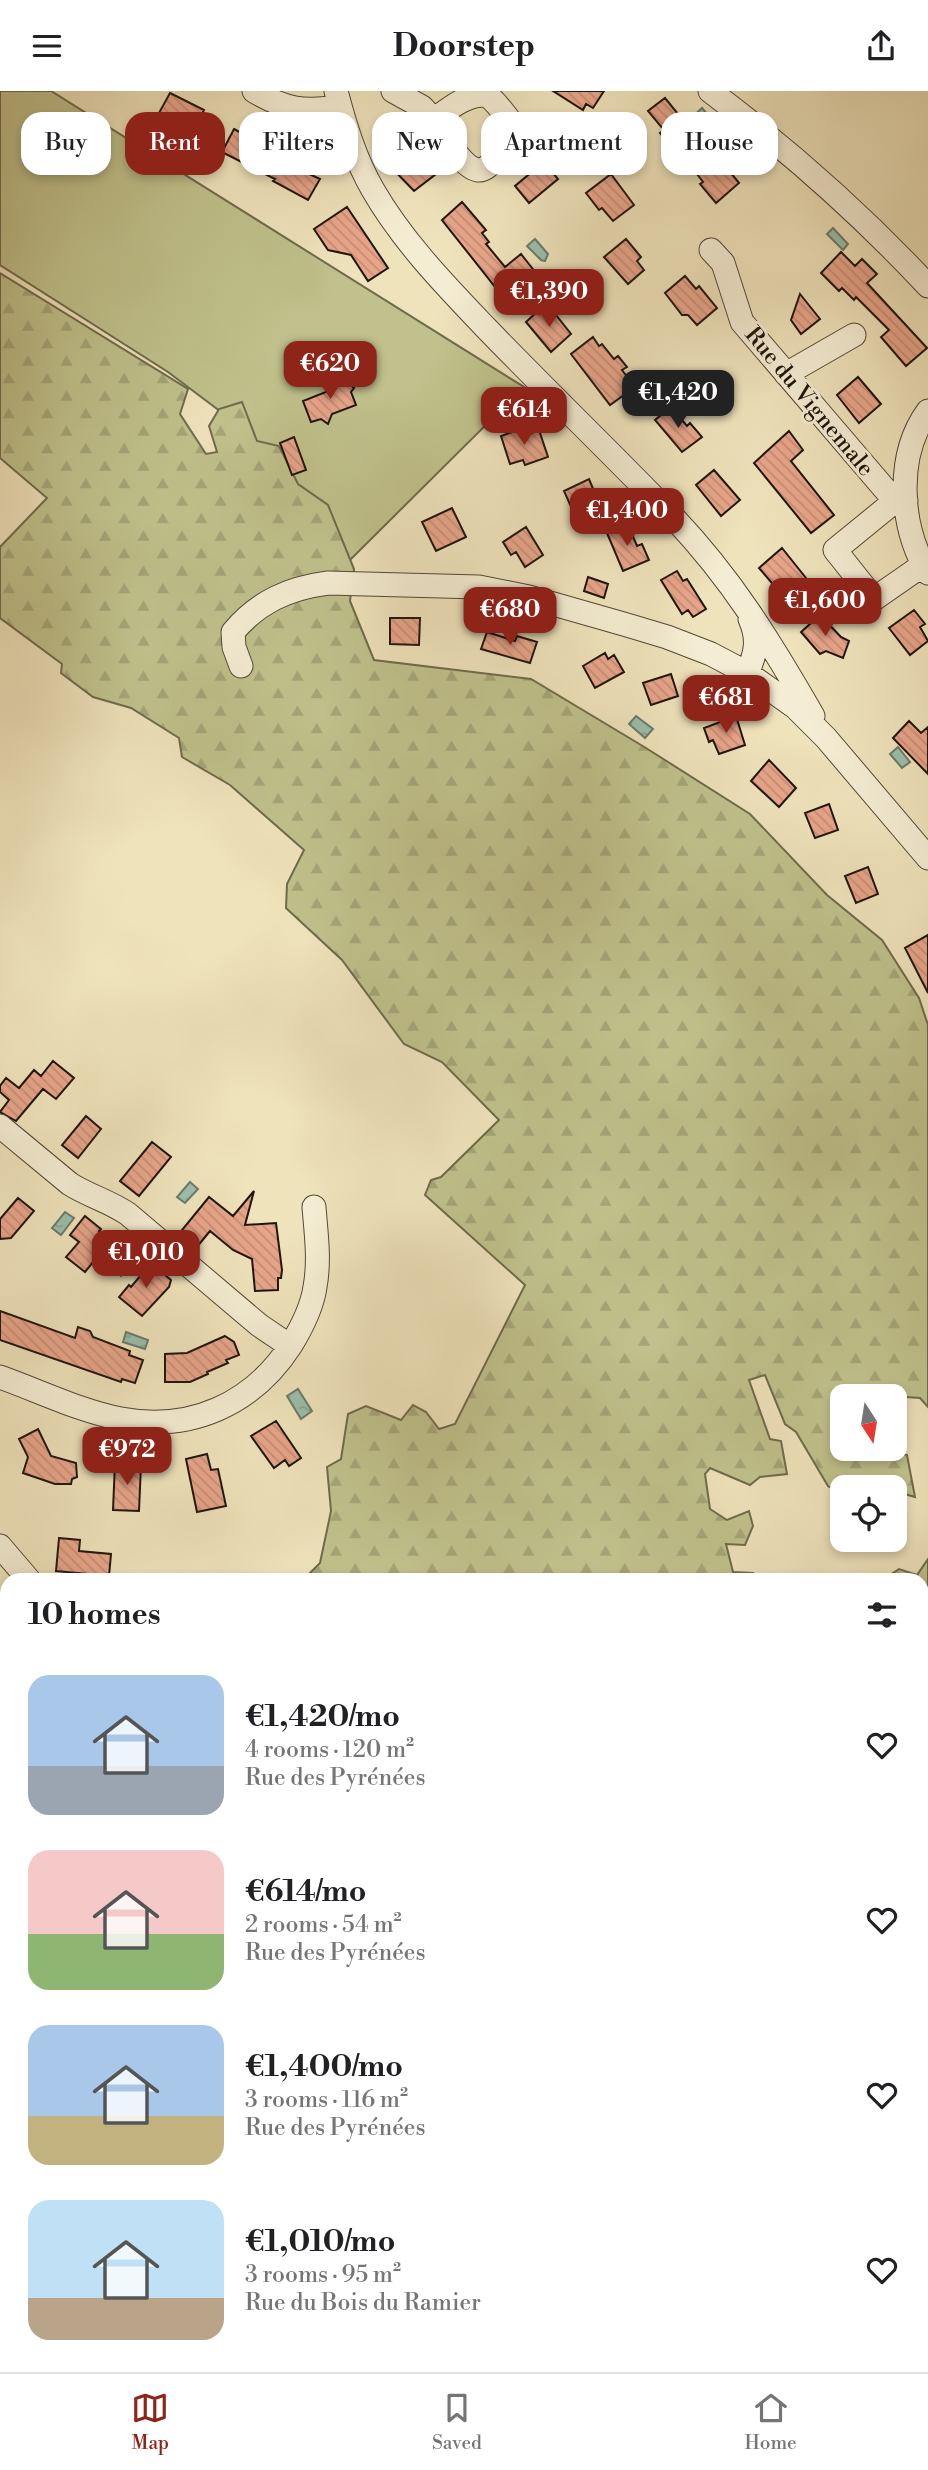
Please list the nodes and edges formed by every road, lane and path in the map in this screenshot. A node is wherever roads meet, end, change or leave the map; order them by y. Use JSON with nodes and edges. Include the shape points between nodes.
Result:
{"nodes":[{"id":1,"x":254,"y":91,"type":"edge"},
{"id":2,"x":393,"y":91,"type":"edge"},
{"id":3,"x":710,"y":91,"type":"edge"},
{"id":4,"x":338,"y":99,"type":"edge"},
{"id":5,"x":427,"y":112,"type":"edge"},
{"id":6,"x":445,"y":112,"type":"edge"},
{"id":7,"x":502,"y":112,"type":"edge"},
{"id":8,"x":711,"y":250,"type":"dead end"},
{"id":9,"x":928,"y":286,"type":"edge"},
{"id":10,"x":854,"y":335,"type":"dead end"},
{"id":11,"x":786,"y":374,"type":"junction"},
{"id":12,"x":928,"y":411,"type":"edge"},
{"id":13,"x":900,"y":501,"type":"junction"},
{"id":14,"x":925,"y":569,"type":"edge"},
{"id":15,"x":740,"y":597,"type":"junction"},
{"id":16,"x":775,"y":650,"type":"junction"},
{"id":17,"x":241,"y":666,"type":"dead end"},
{"id":18,"x":747,"y":673,"type":"junction"},
{"id":19,"x":767,"y":686,"type":"junction"},
{"id":20,"x":826,"y":738,"type":"junction"},
{"id":21,"x":928,"y":858,"type":"edge"},
{"id":22,"x":0,"y":1126,"type":"edge"},
{"id":23,"x":314,"y":1207,"type":"dead end"},
{"id":24,"x":290,"y":1346,"type":"junction"},
{"id":25,"x":0,"y":1377,"type":"edge"},
{"id":26,"x":0,"y":1546,"type":"edge"},
{"id":27,"x":23,"y":1573,"type":"edge"}],
"edges":[{"from":1,"to":4,"type":"street","via":[[290,109],[306,110]]},
{"from":2,"to":5,"type":"street"},
{"from":3,"to":9,"type":"street","via":[[818,177]]},
{"from":4,"to":15,"type":"street","via":[[372,190],[411,246],[674,519]]},
{"from":6,"to":7,"type":"street","via":[[468,95],[479,93],[489,96]]},
{"from":8,"to":11,"type":"street","name":"Rue du Vignemale","via":[[723,263],[742,322]]},
{"from":10,"to":11,"type":"street"},
{"from":11,"to":13,"type":"street","name":"Rue du Vignemale"},
{"from":12,"to":13,"type":"street","via":[[912,446]]},
{"from":13,"to":14,"type":"street"},
{"from":13,"to":14,"type":"street","via":[[835,550],[874,599]]},
{"from":15,"to":16,"type":"street"},
{"from":15,"to":18,"type":"street","via":[[757,638]]},
{"from":16,"to":19,"type":"street","via":[[776,669]]},
{"from":16,"to":20,"type":"street"},
{"from":17,"to":18,"type":"street","via":[[233,632],[246,617],[287,592],[328,583],[467,586],[529,597],[667,636]]},
{"from":18,"to":19,"type":"street"},
{"from":19,"to":20,"type":"street","via":[[795,706]]},
{"from":20,"to":21,"type":"street"},
{"from":22,"to":24,"type":"street","via":[[80,1191],[128,1214]]},
{"from":23,"to":24,"type":"street","via":[[315,1288]]},
{"from":24,"to":25,"type":"street","via":[[269,1374],[242,1397],[203,1414],[164,1422],[99,1413]]},
{"from":26,"to":27,"type":"street"}]}
